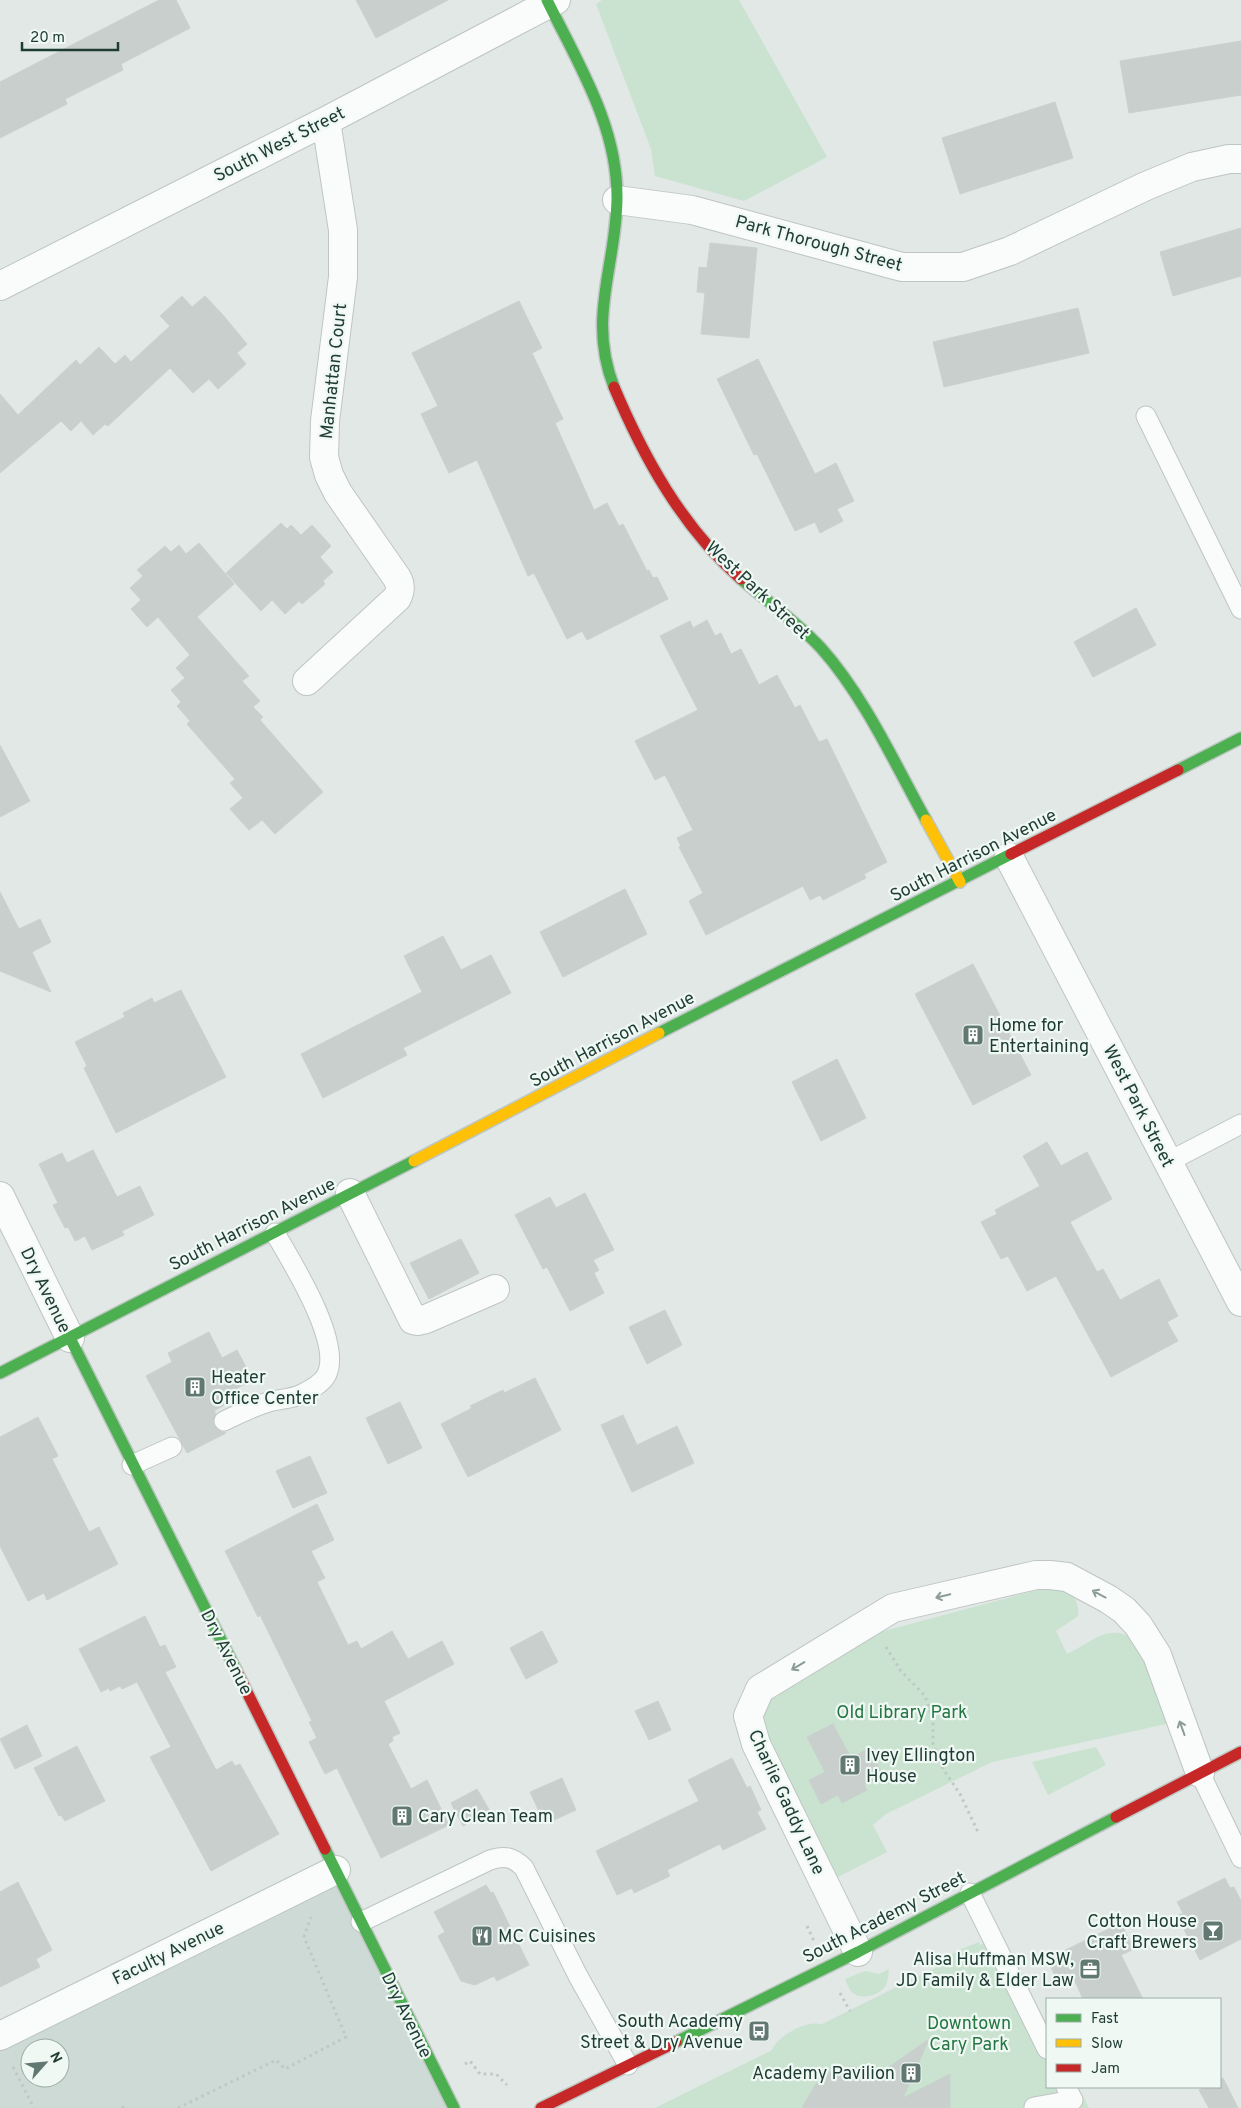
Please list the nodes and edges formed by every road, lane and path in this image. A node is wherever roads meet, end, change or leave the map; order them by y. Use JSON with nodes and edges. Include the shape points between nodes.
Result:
{"nodes":[{"id":1,"x":551,"y":1,"type":"edge"},
{"id":2,"x":326,"y":121,"type":"junction"},
{"id":3,"x":1241,"y":159,"type":"edge"},
{"id":4,"x":617,"y":200,"type":"junction"},
{"id":5,"x":0,"y":286,"type":"edge"},
{"id":6,"x":1146,"y":416,"type":"dead end"},
{"id":7,"x":1241,"y":609,"type":"edge"},
{"id":8,"x":308,"y":681,"type":"dead end"},
{"id":9,"x":1241,"y":738,"type":"edge"},
{"id":10,"x":1009,"y":857,"type":"junction"},
{"id":11,"x":960,"y":882,"type":"junction"},
{"id":12,"x":1241,"y":1124,"type":"edge"},
{"id":13,"x":1168,"y":1162,"type":"junction"},
{"id":14,"x":350,"y":1193,"type":"junction"},
{"id":15,"x":0,"y":1196,"type":"edge"},
{"id":16,"x":275,"y":1232,"type":"junction"},
{"id":17,"x":495,"y":1289,"type":"dead end"},
{"id":18,"x":1241,"y":1302,"type":"edge"},
{"id":19,"x":70,"y":1338,"type":"junction"},
{"id":20,"x":0,"y":1373,"type":"edge"},
{"id":21,"x":224,"y":1421,"type":"dead end"},
{"id":22,"x":172,"y":1447,"type":"dead end"},
{"id":23,"x":132,"y":1465,"type":"junction"},
{"id":24,"x":875,"y":1619,"type":"junction"},
{"id":25,"x":1241,"y":1752,"type":"edge"},
{"id":26,"x":1200,"y":1773,"type":"junction"},
{"id":27,"x":978,"y":1832,"type":"dead end"},
{"id":28,"x":1241,"y":1858,"type":"edge"},
{"id":29,"x":336,"y":1870,"type":"junction"},
{"id":30,"x":970,"y":1893,"type":"junction"},
{"id":31,"x":313,"y":1911,"type":"dead end"},
{"id":32,"x":361,"y":1922,"type":"junction"},
{"id":33,"x":807,"y":1926,"type":"dead end"},
{"id":34,"x":815,"y":1943,"type":"dead end"},
{"id":35,"x":858,"y":1952,"type":"junction"},
{"id":36,"x":839,"y":1990,"type":"dead end"},
{"id":37,"x":850,"y":2011,"type":"dead end"},
{"id":38,"x":0,"y":2036,"type":"edge"},
{"id":39,"x":1046,"y":2046,"type":"edge"},
{"id":40,"x":470,"y":2061,"type":"dead end"},
{"id":41,"x":628,"y":2065,"type":"junction"},
{"id":42,"x":13,"y":2067,"type":"dead end"},
{"id":43,"x":507,"y":2085,"type":"dead end"},
{"id":44,"x":1067,"y":2088,"type":"edge"},
{"id":45,"x":1034,"y":2107,"type":"edge"},
{"id":46,"x":34,"y":2108,"type":"edge"},
{"id":47,"x":122,"y":2108,"type":"edge"},
{"id":48,"x":127,"y":2108,"type":"edge"},
{"id":49,"x":178,"y":2108,"type":"edge"},
{"id":50,"x":454,"y":2108,"type":"edge"},
{"id":51,"x":541,"y":2108,"type":"edge"}],
"edges":[{"from":1,"to":2,"type":"street","name":"South West Street"},
{"from":1,"to":4,"type":"street","name":"West Park Street","via":[[600,105],[612,142]]},
{"from":2,"to":5,"type":"street","name":"South West Street"},
{"from":2,"to":8,"type":"street","name":"Manhattan Court","via":[[342,230],[343,277],[325,421],[324,457],[338,493],[397,578],[400,592],[398,598]]},
{"from":3,"to":4,"type":"street","name":"Park Thorough Street","via":[[1192,167],[1010,250],[963,267],[902,267],[692,210]]},
{"from":4,"to":11,"type":"street","name":"West Park Street","via":[[600,329],[604,358],[625,413],[660,481],[708,546],[812,640],[849,683]]},
{"from":6,"to":7,"type":"lane"},
{"from":9,"to":10,"type":"street","name":"South Harrison Avenue"},
{"from":10,"to":11,"type":"street","name":"South Harrison Avenue"},
{"from":10,"to":13,"type":"street","name":"West Park Street"},
{"from":11,"to":14,"type":"street","name":"South Harrison Avenue"},
{"from":12,"to":13,"type":"lane"},
{"from":13,"to":18,"type":"street","name":"West Park Street"},
{"from":14,"to":16,"type":"street","name":"South Harrison Avenue"},
{"from":14,"to":17,"type":"street","via":[[413,1320],[426,1319]]},
{"from":15,"to":19,"type":"street","name":"Dry Avenue"},
{"from":16,"to":19,"type":"street","name":"South Harrison Avenue"},
{"from":16,"to":21,"type":"lane","via":[[323,1326],[329,1368],[326,1377],[302,1394],[259,1405]]},
{"from":19,"to":20,"type":"street","name":"South Harrison Avenue"},
{"from":19,"to":23,"type":"street","name":"Dry Avenue"},
{"from":22,"to":23,"type":"lane"},
{"from":23,"to":29,"type":"street","name":"Dry Avenue"},
{"from":26,"to":24,"type":"street","name":"Charlie Gaddy Lane","one_way":true,"via":[[1156,1655],[1138,1625],[1108,1599],[1067,1578],[1036,1575],[893,1608]]},
{"from":24,"to":27,"type":"path","via":[[887,1649],[901,1671],[924,1696],[933,1720],[934,1744],[943,1769],[960,1794]]},
{"from":24,"to":35,"type":"street","name":"Charlie Gaddy Lane","one_way":true,"via":[[760,1689],[748,1716],[756,1744]]},
{"from":25,"to":26,"type":"street","name":"South Academy Street"},
{"from":26,"to":28,"type":"lane"},
{"from":26,"to":30,"type":"street","name":"South Academy Street"},
{"from":29,"to":32,"type":"street","name":"Dry Avenue"},
{"from":29,"to":38,"type":"street","name":"Faculty Avenue"},
{"from":30,"to":35,"type":"street","name":"South Academy Street"},
{"from":30,"to":39,"type":"lane"},
{"from":31,"to":49,"type":"path","via":[[304,1937],[346,2037],[285,2069],[276,2060]]},
{"from":32,"to":41,"type":"lane","via":[[490,1860],[502,1856],[517,1861],[524,1868],[578,1976]]},
{"from":32,"to":50,"type":"street","name":"Dry Avenue"},
{"from":33,"to":34,"type":"path"},
{"from":35,"to":41,"type":"street","name":"South Academy Street"},
{"from":36,"to":37,"type":"path"},
{"from":40,"to":43,"type":"path","via":[[480,2074],[496,2074]]},
{"from":41,"to":51,"type":"street","name":"South Academy Street"},
{"from":42,"to":46,"type":"path"},
{"from":44,"to":45,"type":"lane","via":[[1073,2100]]},
{"from":47,"to":48,"type":"path"}]}
